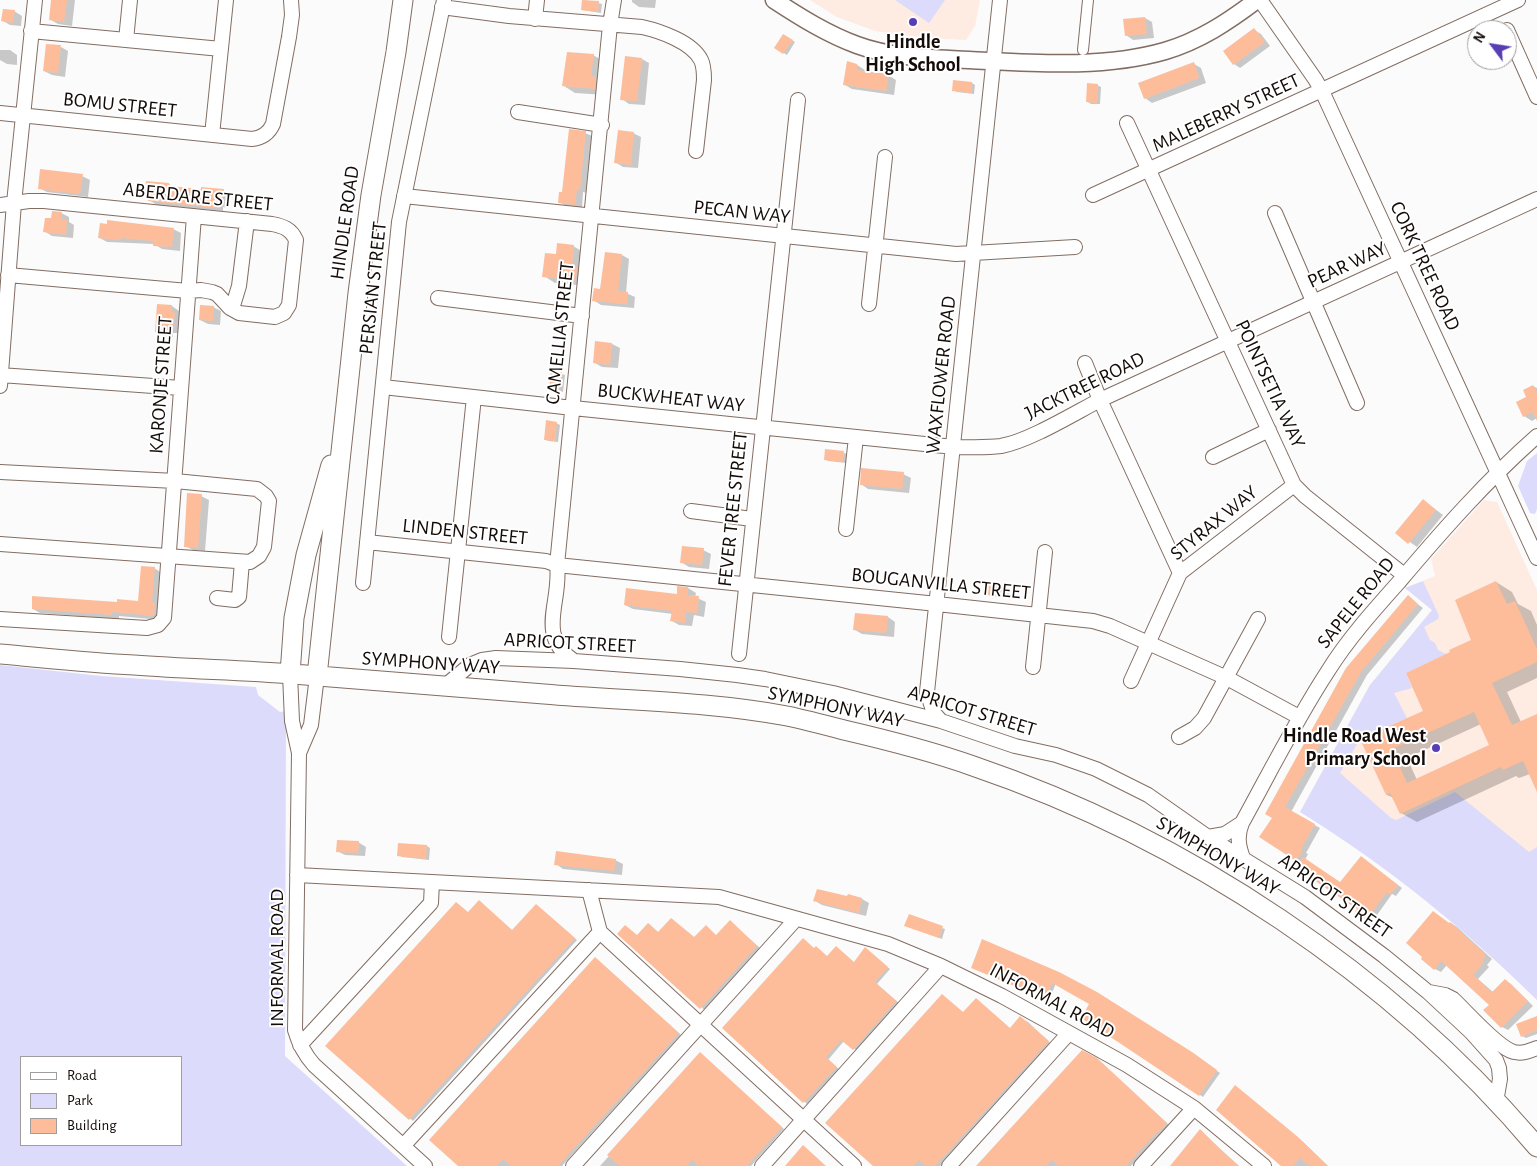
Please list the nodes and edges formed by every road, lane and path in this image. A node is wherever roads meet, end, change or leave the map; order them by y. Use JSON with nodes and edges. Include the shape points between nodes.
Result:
{"nodes":[{"id":1,"x":35,"y":0,"type":"edge"},
{"id":2,"x":130,"y":0,"type":"edge"},
{"id":3,"x":226,"y":0,"type":"edge"},
{"id":4,"x":291,"y":0,"type":"edge"},
{"id":5,"x":402,"y":0,"type":"edge"},
{"id":6,"x":412,"y":0,"type":"edge"},
{"id":7,"x":536,"y":0,"type":"edge"},
{"id":8,"x":614,"y":0,"type":"edge"},
{"id":9,"x":774,"y":0,"type":"edge"},
{"id":10,"x":1000,"y":0,"type":"edge"},
{"id":11,"x":1088,"y":0,"type":"edge"},
{"id":12,"x":1258,"y":0,"type":"edge"},
{"id":13,"x":1518,"y":0,"type":"edge"},
{"id":14,"x":443,"y":4,"type":"edge"},
{"id":15,"x":1495,"y":5,"type":"edge"},
{"id":16,"x":535,"y":18,"type":"junction"},
{"id":17,"x":1502,"y":20,"type":"edge"},
{"id":18,"x":610,"y":25,"type":"junction"},
{"id":19,"x":32,"y":31,"type":"junction"},
{"id":20,"x":126,"y":40,"type":"junction"},
{"id":21,"x":221,"y":49,"type":"junction"},
{"id":22,"x":1083,"y":50,"type":"dead end"},
{"id":23,"x":396,"y":52,"type":"junction"},
{"id":24,"x":1517,"y":52,"type":"edge"},
{"id":25,"x":993,"y":61,"type":"junction"},
{"id":26,"x":1322,"y":91,"type":"junction"},
{"id":27,"x":1537,"y":97,"type":"edge"},
{"id":28,"x":798,"y":100,"type":"dead end"},
{"id":29,"x":518,"y":112,"type":"dead end"},
{"id":30,"x":0,"y":113,"type":"edge"},
{"id":31,"x":23,"y":115,"type":"junction"},
{"id":32,"x":1127,"y":123,"type":"dead end"},
{"id":33,"x":602,"y":125,"type":"junction"},
{"id":34,"x":212,"y":135,"type":"junction"},
{"id":35,"x":696,"y":151,"type":"dead end"},
{"id":36,"x":885,"y":157,"type":"dead end"},
{"id":37,"x":1148,"y":171,"type":"junction"},
{"id":38,"x":1093,"y":195,"type":"dead end"},
{"id":39,"x":404,"y":196,"type":"junction"},
{"id":40,"x":1537,"y":199,"type":"edge"},
{"id":41,"x":7,"y":204,"type":"edge"},
{"id":42,"x":1275,"y":213,"type":"dead end"},
{"id":43,"x":194,"y":216,"type":"junction"},
{"id":44,"x":592,"y":216,"type":"junction"},
{"id":45,"x":247,"y":221,"type":"junction"},
{"id":46,"x":783,"y":237,"type":"junction"},
{"id":47,"x":875,"y":246,"type":"junction"},
{"id":48,"x":1075,"y":246,"type":"dead end"},
{"id":49,"x":973,"y":254,"type":"junction"},
{"id":50,"x":1401,"y":262,"type":"junction"},
{"id":51,"x":8,"y":275,"type":"junction"},
{"id":52,"x":188,"y":291,"type":"junction"},
{"id":53,"x":438,"y":298,"type":"dead end"},
{"id":54,"x":1313,"y":302,"type":"junction"},
{"id":55,"x":869,"y":304,"type":"dead end"},
{"id":56,"x":232,"y":309,"type":"junction"},
{"id":57,"x":582,"y":316,"type":"junction"},
{"id":58,"x":1228,"y":341,"type":"junction"},
{"id":59,"x":1085,"y":363,"type":"dead end"},
{"id":60,"x":0,"y":379,"type":"edge"},
{"id":61,"x":383,"y":387,"type":"junction"},
{"id":62,"x":181,"y":388,"type":"junction"},
{"id":63,"x":474,"y":397,"type":"junction"},
{"id":64,"x":1100,"y":400,"type":"junction"},
{"id":65,"x":346,"y":402,"type":"junction"},
{"id":66,"x":1357,"y":403,"type":"dead end"},
{"id":67,"x":573,"y":408,"type":"junction"},
{"id":68,"x":762,"y":428,"type":"junction"},
{"id":69,"x":1269,"y":430,"type":"junction"},
{"id":70,"x":1537,"y":436,"type":"edge"},
{"id":71,"x":856,"y":438,"type":"junction"},
{"id":72,"x":954,"y":447,"type":"junction"},
{"id":73,"x":1213,"y":457,"type":"dead end"},
{"id":74,"x":0,"y":472,"type":"edge"},
{"id":75,"x":1498,"y":473,"type":"junction"},
{"id":76,"x":174,"y":481,"type":"junction"},
{"id":77,"x":1294,"y":485,"type":"junction"},
{"id":78,"x":691,"y":512,"type":"dead end"},
{"id":79,"x":752,"y":519,"type":"junction"},
{"id":80,"x":846,"y":529,"type":"dead end"},
{"id":81,"x":368,"y":542,"type":"junction"},
{"id":82,"x":0,"y":544,"type":"edge"},
{"id":83,"x":458,"y":552,"type":"junction"},
{"id":84,"x":1045,"y":552,"type":"dead end"},
{"id":85,"x":169,"y":557,"type":"junction"},
{"id":86,"x":1537,"y":558,"type":"edge"},
{"id":87,"x":242,"y":562,"type":"junction"},
{"id":88,"x":557,"y":565,"type":"junction"},
{"id":89,"x":1180,"y":572,"type":"junction"},
{"id":90,"x":1404,"y":575,"type":"junction"},
{"id":91,"x":363,"y":583,"type":"dead end"},
{"id":92,"x":746,"y":584,"type":"junction"},
{"id":93,"x":217,"y":598,"type":"dead end"},
{"id":94,"x":937,"y":604,"type":"junction"},
{"id":95,"x":1038,"y":615,"type":"junction"},
{"id":96,"x":0,"y":619,"type":"edge"},
{"id":97,"x":1258,"y":619,"type":"dead end"},
{"id":98,"x":450,"y":637,"type":"dead end"},
{"id":99,"x":1148,"y":642,"type":"junction"},
{"id":100,"x":0,"y":654,"type":"edge"},
{"id":101,"x":739,"y":654,"type":"dead end"},
{"id":102,"x":574,"y":661,"type":"junction"},
{"id":103,"x":1033,"y":668,"type":"dead end"},
{"id":104,"x":290,"y":674,"type":"junction"},
{"id":105,"x":317,"y":676,"type":"junction"},
{"id":106,"x":1227,"y":678,"type":"junction"},
{"id":107,"x":1132,"y":682,"type":"dead end"},
{"id":108,"x":445,"y":686,"type":"junction"},
{"id":109,"x":927,"y":692,"type":"junction"},
{"id":110,"x":899,"y":710,"type":"junction"},
{"id":111,"x":1299,"y":717,"type":"junction"},
{"id":112,"x":941,"y":722,"type":"junction"},
{"id":113,"x":1179,"y":737,"type":"dead end"},
{"id":114,"x":299,"y":752,"type":"junction"},
{"id":115,"x":1242,"y":823,"type":"junction"},
{"id":116,"x":1208,"y":837,"type":"junction"},
{"id":117,"x":1243,"y":858,"type":"junction"},
{"id":118,"x":298,"y":875,"type":"junction"},
{"id":119,"x":432,"y":882,"type":"junction"},
{"id":120,"x":589,"y":890,"type":"junction"},
{"id":121,"x":796,"y":919,"type":"junction"},
{"id":122,"x":600,"y":932,"type":"junction"},
{"id":123,"x":941,"y":966,"type":"junction"},
{"id":124,"x":1428,"y":992,"type":"junction"},
{"id":125,"x":700,"y":1025,"type":"junction"},
{"id":126,"x":1069,"y":1033,"type":"junction"},
{"id":127,"x":300,"y":1045,"type":"junction"},
{"id":128,"x":1537,"y":1048,"type":"edge"},
{"id":129,"x":1496,"y":1102,"type":"junction"},
{"id":130,"x":1194,"y":1108,"type":"junction"},
{"id":131,"x":804,"y":1120,"type":"junction"},
{"id":132,"x":403,"y":1146,"type":"junction"},
{"id":133,"x":1537,"y":1147,"type":"edge"},
{"id":134,"x":425,"y":1166,"type":"edge"},
{"id":135,"x":573,"y":1166,"type":"edge"},
{"id":136,"x":762,"y":1166,"type":"edge"},
{"id":137,"x":854,"y":1166,"type":"edge"},
{"id":138,"x":949,"y":1166,"type":"edge"},
{"id":139,"x":1141,"y":1166,"type":"edge"},
{"id":140,"x":1264,"y":1166,"type":"edge"}],
"edges":[{"from":1,"to":19,"type":"street"},
{"from":2,"to":20,"type":"street"},
{"from":3,"to":21,"type":"street"},
{"from":4,"to":34,"type":"street","name":"BOMU STREET","via":[[290,37],[273,124],[262,137],[252,139]]},
{"from":5,"to":23,"type":"main road","name":"HINDLE ROAD"},
{"from":6,"to":23,"type":"main road","name":"HINDLE ROAD"},
{"from":7,"to":16,"type":"street"},
{"from":8,"to":18,"type":"street","name":"CAMELLIA STREET"},
{"from":9,"to":25,"type":"street","via":[[815,26],[858,45],[914,57]]},
{"from":10,"to":25,"type":"street","name":"WAXFLOWER ROAD"},
{"from":11,"to":22,"type":"street"},
{"from":12,"to":25,"type":"street","via":[[1200,38],[1166,51],[1084,63]]},
{"from":12,"to":26,"type":"street","name":"CORK TREE ROAD"},
{"from":13,"to":15,"type":"street","name":"MALEBERRY STREET"},
{"from":14,"to":16,"type":"street"},
{"from":14,"to":39,"type":"street","name":"PERSIAN STREET"},
{"from":15,"to":17,"type":"street"},
{"from":15,"to":26,"type":"street","name":"MALEBERRY STREET"},
{"from":16,"to":18,"type":"street"},
{"from":18,"to":33,"type":"street","name":"CAMELLIA STREET"},
{"from":18,"to":35,"type":"street","via":[[663,32],[688,47],[701,60],[704,80]]},
{"from":19,"to":20,"type":"street"},
{"from":19,"to":31,"type":"street"},
{"from":20,"to":21,"type":"street"},
{"from":21,"to":34,"type":"street"},
{"from":23,"to":65,"type":"main road","name":"HINDLE ROAD","via":[[371,195]]},
{"from":24,"to":27,"type":"street"},
{"from":25,"to":49,"type":"street","name":"WAXFLOWER ROAD"},
{"from":26,"to":37,"type":"street","name":"MALEBERRY STREET"},
{"from":26,"to":50,"type":"street","name":"CORK TREE ROAD"},
{"from":28,"to":46,"type":"street","name":"FEVER TREE STREET"},
{"from":29,"to":33,"type":"street"},
{"from":30,"to":31,"type":"street","name":"BOMU STREET"},
{"from":31,"to":34,"type":"street","name":"BOMU STREET"},
{"from":31,"to":41,"type":"street"},
{"from":32,"to":37,"type":"street","name":"MALEBERRY STREET"},
{"from":33,"to":44,"type":"street","name":"CAMELLIA STREET"},
{"from":36,"to":47,"type":"street"},
{"from":37,"to":38,"type":"street","name":"MALEBERRY STREET"},
{"from":37,"to":58,"type":"street","name":"POINTSETIA WAY"},
{"from":39,"to":44,"type":"street","name":"PECAN WAY"},
{"from":39,"to":61,"type":"street","name":"PERSIAN STREET"},
{"from":40,"to":50,"type":"street","name":"PEAR WAY"},
{"from":41,"to":43,"type":"street","name":"ABERDARE STREET","via":[[44,201]]},
{"from":41,"to":51,"type":"street"},
{"from":42,"to":54,"type":"street"},
{"from":43,"to":45,"type":"street","name":"ABERDARE STREET"},
{"from":43,"to":52,"type":"street","name":"KARONJE STREET"},
{"from":44,"to":46,"type":"street","name":"PECAN WAY"},
{"from":44,"to":57,"type":"street","name":"CAMELLIA STREET"},
{"from":45,"to":56,"type":"street","via":[[239,286]]},
{"from":45,"to":56,"type":"street","name":"ABERDARE STREET","via":[[280,225],[294,235],[289,305],[284,313],[275,317],[239,313]]},
{"from":46,"to":47,"type":"street","name":"PECAN WAY"},
{"from":46,"to":68,"type":"street","name":"FEVER TREE STREET"},
{"from":47,"to":49,"type":"street","name":"PECAN WAY"},
{"from":47,"to":55,"type":"street"},
{"from":48,"to":49,"type":"street","name":"PECAN WAY"},
{"from":49,"to":72,"type":"street","name":"WAXFLOWER ROAD"},
{"from":50,"to":54,"type":"street","name":"PEAR WAY"},
{"from":50,"to":75,"type":"street","name":"CORK TREE ROAD"},
{"from":51,"to":52,"type":"street","name":"ABERDARE STREET"},
{"from":51,"to":60,"type":"street"},
{"from":52,"to":56,"type":"street","name":"ABERDARE STREET","via":[[217,294]]},
{"from":52,"to":62,"type":"street","name":"KARONJE STREET"},
{"from":53,"to":57,"type":"street"},
{"from":54,"to":58,"type":"street","name":"PEAR WAY"},
{"from":54,"to":66,"type":"street"},
{"from":57,"to":67,"type":"street","name":"CAMELLIA STREET"},
{"from":58,"to":64,"type":"street","name":"JACKTREE ROAD"},
{"from":58,"to":69,"type":"street","name":"POINTSETIA WAY"},
{"from":59,"to":64,"type":"street"},
{"from":60,"to":62,"type":"street"},
{"from":61,"to":63,"type":"street","name":"BUCKWHEAT WAY"},
{"from":61,"to":81,"type":"street","name":"PERSIAN STREET"},
{"from":62,"to":76,"type":"street","name":"KARONJE STREET"},
{"from":63,"to":67,"type":"street","name":"BUCKWHEAT WAY"},
{"from":63,"to":83,"type":"street"},
{"from":64,"to":72,"type":"street","name":"JACKTREE ROAD","via":[[1003,445]]},
{"from":64,"to":89,"type":"street"},
{"from":65,"to":104,"type":"main road","name":"HINDLE ROAD","via":[[306,555],[294,618]]},
{"from":65,"to":105,"type":"main road","name":"HINDLE ROAD"},
{"from":67,"to":68,"type":"street","name":"BUCKWHEAT WAY"},
{"from":67,"to":88,"type":"street","name":"CAMELLIA STREET"},
{"from":68,"to":71,"type":"street","name":"BUCKWHEAT WAY"},
{"from":68,"to":79,"type":"street","name":"FEVER TREE STREET"},
{"from":69,"to":73,"type":"street"},
{"from":69,"to":77,"type":"street","name":"POINTSETIA WAY"},
{"from":70,"to":75,"type":"street","name":"SAPELE ROAD"},
{"from":71,"to":72,"type":"street","name":"BUCKWHEAT WAY"},
{"from":71,"to":80,"type":"street"},
{"from":72,"to":94,"type":"street","name":"WAXFLOWER ROAD"},
{"from":74,"to":76,"type":"street"},
{"from":75,"to":86,"type":"street","name":"CORK TREE ROAD"},
{"from":75,"to":90,"type":"street","name":"SAPELE ROAD"},
{"from":76,"to":85,"type":"street","name":"KARONJE STREET"},
{"from":76,"to":87,"type":"street","via":[[251,488],[266,496],[264,547],[255,560]]},
{"from":77,"to":89,"type":"street","name":"STYRAX WAY"},
{"from":77,"to":90,"type":"street","name":"POINTSETIA WAY"},
{"from":78,"to":79,"type":"street"},
{"from":79,"to":92,"type":"street","name":"FEVER TREE STREET"},
{"from":81,"to":83,"type":"street","name":"LINDEN STREET"},
{"from":81,"to":91,"type":"street","name":"PERSIAN STREET"},
{"from":82,"to":85,"type":"street"},
{"from":83,"to":88,"type":"street","name":"LINDEN STREET","via":[[546,561]]},
{"from":83,"to":98,"type":"street"},
{"from":84,"to":95,"type":"street"},
{"from":85,"to":87,"type":"street"},
{"from":85,"to":96,"type":"street","name":"KARONJE STREET","via":[[165,614],[153,627]]},
{"from":87,"to":93,"type":"street","via":[[239,598]]},
{"from":88,"to":92,"type":"street","name":"BOUGANVILLA STREET"},
{"from":88,"to":102,"type":"street","name":"CAMELLIA STREET","via":[[559,578],[552,617],[553,634],[561,650]]},
{"from":89,"to":99,"type":"street","name":"STYRAX WAY"},
{"from":90,"to":111,"type":"street","name":"SAPELE ROAD","via":[[1345,646]]},
{"from":92,"to":94,"type":"street","name":"BOUGANVILLA STREET"},
{"from":92,"to":101,"type":"street","name":"FEVER TREE STREET"},
{"from":94,"to":95,"type":"street","name":"BOUGANVILLA STREET"},
{"from":94,"to":109,"type":"street","name":"WAXFLOWER ROAD"},
{"from":95,"to":99,"type":"street","name":"BOUGANVILLA STREET","via":[[1093,621]]},
{"from":95,"to":103,"type":"street"},
{"from":97,"to":106,"type":"street"},
{"from":99,"to":106,"type":"street","name":"BOUGANVILLA STREET"},
{"from":99,"to":107,"type":"street","name":"STYRAX WAY"},
{"from":100,"to":104,"type":"main road","name":"SYMPHONY WAY"},
{"from":102,"to":108,"type":"street","name":"APRICOT STREET","via":[[482,660]]},
{"from":102,"to":110,"type":"street","name":"APRICOT STREET","via":[[765,679],[833,692]]},
{"from":104,"to":105,"type":"main road","name":"SYMPHONY WAY"},
{"from":104,"to":114,"type":"street","name":"INFORMAL ROAD","via":[[292,721]]},
{"from":105,"to":108,"type":"main road","name":"SYMPHONY WAY"},
{"from":105,"to":114,"type":"street","name":"INFORMAL ROAD","via":[[311,725]]},
{"from":106,"to":111,"type":"street","name":"BOUGANVILLA STREET"},
{"from":106,"to":113,"type":"street","via":[[1200,723]]},
{"from":108,"to":129,"type":"main road","name":"SYMPHONY WAY","via":[[702,706],[786,716],[910,746],[1032,788],[1133,833],[1224,883],[1286,922],[1387,999]]},
{"from":109,"to":110,"type":"street","via":[[913,704]]},
{"from":109,"to":112,"type":"street","name":"WAXFLOWER ROAD","via":[[934,713]]},
{"from":110,"to":112,"type":"street","name":"APRICOT STREET"},
{"from":111,"to":115,"type":"street","name":"SAPELE ROAD"},
{"from":112,"to":116,"type":"street","name":"APRICOT STREET","via":[[1096,769],[1148,795]]},
{"from":114,"to":118,"type":"street","name":"INFORMAL ROAD"},
{"from":115,"to":116,"type":"street","via":[[1224,834]]},
{"from":115,"to":117,"type":"street","name":"SAPELE ROAD","via":[[1239,842]]},
{"from":116,"to":117,"type":"street","name":"APRICOT STREET"},
{"from":117,"to":124,"type":"street","name":"APRICOT STREET","via":[[1340,922]]},
{"from":118,"to":119,"type":"street","name":"INFORMAL ROAD"},
{"from":118,"to":127,"type":"street","name":"INFORMAL ROAD","via":[[295,1030]]},
{"from":119,"to":120,"type":"street","name":"INFORMAL ROAD"},
{"from":119,"to":127,"type":"street","via":[[431,902]]},
{"from":120,"to":121,"type":"street","name":"INFORMAL ROAD","via":[[719,897]]},
{"from":120,"to":122,"type":"street"},
{"from":121,"to":123,"type":"street","name":"INFORMAL ROAD","via":[[888,944]]},
{"from":121,"to":125,"type":"street"},
{"from":122,"to":125,"type":"street"},
{"from":122,"to":132,"type":"street"},
{"from":123,"to":126,"type":"street","name":"INFORMAL ROAD"},
{"from":123,"to":131,"type":"street"},
{"from":124,"to":128,"type":"street","name":"APRICOT STREET","via":[[1440,993],[1453,1000],[1507,1049],[1520,1053]]},
{"from":124,"to":129,"type":"street","name":"APRICOT STREET","via":[[1496,1060],[1500,1079]]},
{"from":125,"to":131,"type":"street"},
{"from":125,"to":135,"type":"street"},
{"from":126,"to":130,"type":"street","name":"INFORMAL ROAD"},
{"from":126,"to":138,"type":"street"},
{"from":127,"to":132,"type":"street","name":"INFORMAL ROAD","via":[[314,1065]]},
{"from":129,"to":133,"type":"main road","name":"SYMPHONY WAY"},
{"from":130,"to":139,"type":"street"},
{"from":130,"to":140,"type":"street","name":"INFORMAL ROAD"},
{"from":131,"to":136,"type":"street"},
{"from":131,"to":137,"type":"street"},
{"from":132,"to":134,"type":"street","name":"INFORMAL ROAD"}]}
